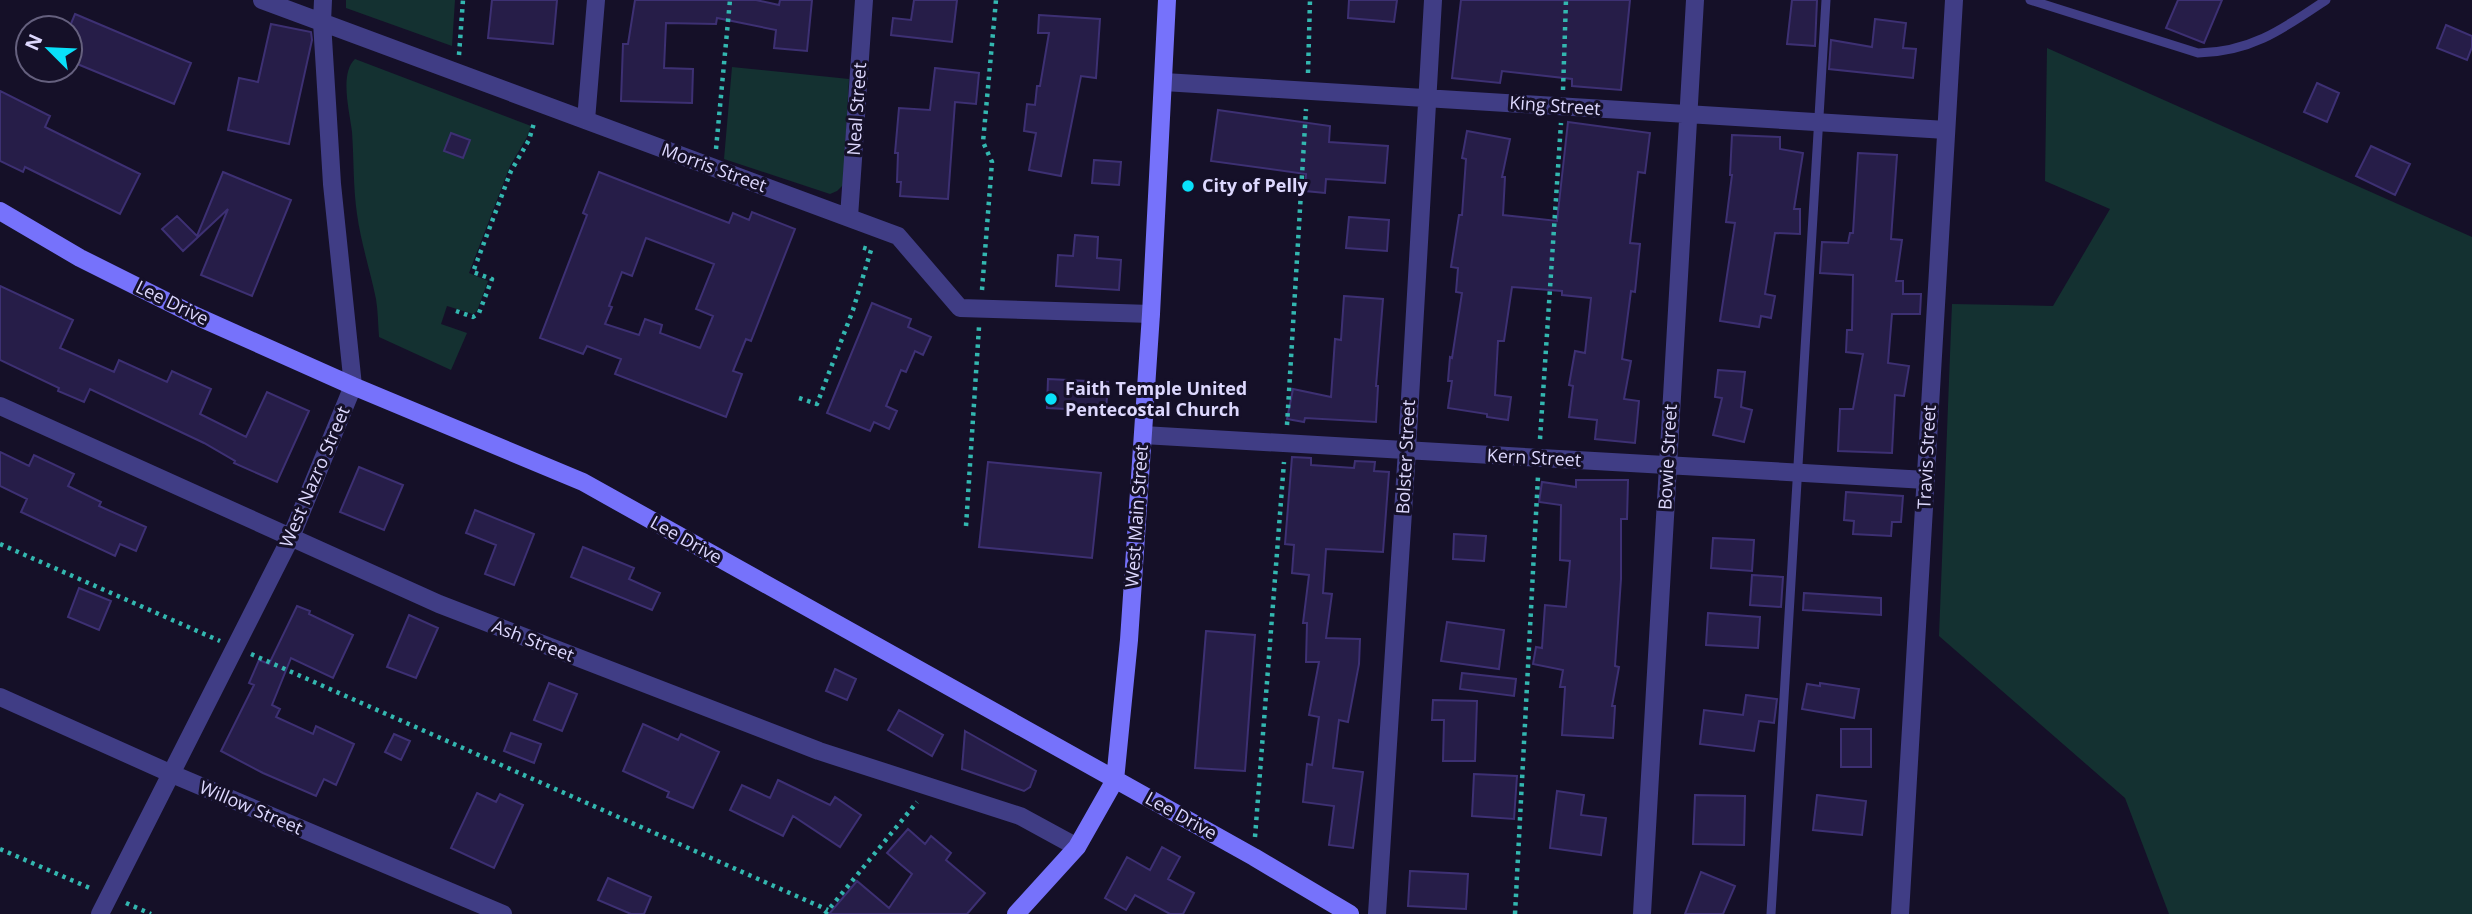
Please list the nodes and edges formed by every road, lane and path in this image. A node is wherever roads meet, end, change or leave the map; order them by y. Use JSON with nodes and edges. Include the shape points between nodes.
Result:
{"nodes":[{"id":1,"x":262,"y":0,"type":"edge"},
{"id":2,"x":323,"y":0,"type":"edge"},
{"id":3,"x":463,"y":0,"type":"edge"},
{"id":4,"x":596,"y":0,"type":"edge"},
{"id":5,"x":730,"y":0,"type":"edge"},
{"id":6,"x":864,"y":0,"type":"edge"},
{"id":7,"x":996,"y":0,"type":"edge"},
{"id":8,"x":1167,"y":0,"type":"edge"},
{"id":9,"x":1433,"y":0,"type":"edge"},
{"id":10,"x":1695,"y":0,"type":"edge"},
{"id":11,"x":1826,"y":0,"type":"edge"},
{"id":12,"x":1954,"y":0,"type":"edge"},
{"id":13,"x":2030,"y":0,"type":"edge"},
{"id":14,"x":2326,"y":0,"type":"edge"},
{"id":15,"x":322,"y":22,"type":"junction"},
{"id":16,"x":458,"y":72,"type":"junction"},
{"id":17,"x":1164,"y":82,"type":"junction"},
{"id":18,"x":1427,"y":98,"type":"junction"},
{"id":19,"x":1688,"y":115,"type":"junction"},
{"id":20,"x":586,"y":120,"type":"junction"},
{"id":21,"x":1819,"y":122,"type":"junction"},
{"id":22,"x":534,"y":123,"type":"dead end"},
{"id":23,"x":1946,"y":130,"type":"junction"},
{"id":24,"x":714,"y":168,"type":"junction"},
{"id":25,"x":0,"y":211,"type":"edge"},
{"id":26,"x":849,"y":218,"type":"junction"},
{"id":27,"x":861,"y":247,"type":"dead end"},
{"id":28,"x":980,"y":307,"type":"junction"},
{"id":29,"x":456,"y":311,"type":"dead end"},
{"id":30,"x":1151,"y":314,"type":"junction"},
{"id":31,"x":353,"y":386,"type":"junction"},
{"id":32,"x":799,"y":398,"type":"dead end"},
{"id":33,"x":0,"y":406,"type":"edge"},
{"id":34,"x":1143,"y":435,"type":"junction"},
{"id":35,"x":1407,"y":450,"type":"junction"},
{"id":36,"x":1667,"y":465,"type":"junction"},
{"id":37,"x":1798,"y":472,"type":"junction"},
{"id":38,"x":1926,"y":480,"type":"junction"},
{"id":39,"x":966,"y":526,"type":"dead end"},
{"id":40,"x":291,"y":537,"type":"junction"},
{"id":41,"x":0,"y":544,"type":"edge"},
{"id":42,"x":236,"y":648,"type":"junction"},
{"id":43,"x":0,"y":697,"type":"edge"},
{"id":44,"x":172,"y":774,"type":"junction"},
{"id":45,"x":1115,"y":780,"type":"junction"},
{"id":46,"x":929,"y":788,"type":"junction"},
{"id":47,"x":1077,"y":847,"type":"junction"},
{"id":48,"x":0,"y":849,"type":"edge"},
{"id":49,"x":110,"y":896,"type":"junction"},
{"id":50,"x":826,"y":912,"type":"edge"},
{"id":51,"x":100,"y":914,"type":"edge"},
{"id":52,"x":151,"y":914,"type":"edge"},
{"id":53,"x":503,"y":914,"type":"edge"},
{"id":54,"x":1016,"y":914,"type":"edge"},
{"id":55,"x":1350,"y":914,"type":"edge"},
{"id":56,"x":1377,"y":914,"type":"edge"},
{"id":57,"x":1642,"y":914,"type":"edge"},
{"id":58,"x":1771,"y":914,"type":"edge"},
{"id":59,"x":1900,"y":914,"type":"edge"}],
"edges":[{"from":1,"to":15,"type":"street","name":"Morris Street"},
{"from":2,"to":15,"type":"street","name":"West Nazro Street"},
{"from":3,"to":16,"type":"path"},
{"from":4,"to":20,"type":"street"},
{"from":5,"to":24,"type":"path"},
{"from":6,"to":26,"type":"street","name":"Neal Street"},
{"from":7,"to":28,"type":"path","via":[[983,142],[992,162]]},
{"from":8,"to":17,"type":"main road","name":"West Main Street"},
{"from":9,"to":18,"type":"street","name":"Bolster Street"},
{"from":10,"to":19,"type":"street","name":"Bowie Street"},
{"from":11,"to":21,"type":"lane"},
{"from":12,"to":23,"type":"street","name":"Travis Street"},
{"from":13,"to":14,"type":"lane","via":[[2198,53],[2260,42]]},
{"from":15,"to":16,"type":"street","name":"Morris Street"},
{"from":15,"to":31,"type":"street","name":"West Nazro Street","via":[[332,184]]},
{"from":16,"to":20,"type":"street","name":"Morris Street"},
{"from":17,"to":18,"type":"street","name":"King Street"},
{"from":17,"to":30,"type":"main road","name":"West Main Street"},
{"from":18,"to":19,"type":"street","name":"King Street"},
{"from":18,"to":35,"type":"street","name":"Bolster Street"},
{"from":19,"to":21,"type":"street","name":"King Street"},
{"from":19,"to":36,"type":"street","name":"Bowie Street"},
{"from":20,"to":24,"type":"street","name":"Morris Street"},
{"from":21,"to":23,"type":"street","name":"King Street"},
{"from":21,"to":37,"type":"lane"},
{"from":22,"to":29,"type":"path","via":[[473,272],[492,278],[479,313],[473,317]]},
{"from":23,"to":38,"type":"street","name":"Travis Street"},
{"from":24,"to":26,"type":"street","name":"Morris Street"},
{"from":25,"to":31,"type":"main road","name":"Lee Drive","via":[[80,258],[196,316]]},
{"from":26,"to":28,"type":"street","name":"Morris Street","via":[[898,236],[960,308]]},
{"from":27,"to":32,"type":"path","via":[[871,250],[817,404]]},
{"from":28,"to":30,"type":"street","name":"Morris Street"},
{"from":28,"to":39,"type":"path"},
{"from":30,"to":34,"type":"main road","name":"West Main Street"},
{"from":31,"to":40,"type":"street","name":"West Nazro Street"},
{"from":31,"to":45,"type":"main road","name":"Lee Drive","via":[[583,482]]},
{"from":33,"to":40,"type":"street","name":"Ash Street"},
{"from":34,"to":35,"type":"street","name":"Kern Street"},
{"from":34,"to":45,"type":"main road","name":"West Main Street"},
{"from":35,"to":36,"type":"street","name":"Kern Street"},
{"from":35,"to":56,"type":"street","name":"Bolster Street"},
{"from":36,"to":37,"type":"street","name":"Kern Street"},
{"from":36,"to":57,"type":"street","name":"Bowie Street"},
{"from":37,"to":38,"type":"street","name":"Kern Street"},
{"from":37,"to":58,"type":"lane"},
{"from":38,"to":59,"type":"street","name":"Travis Street"},
{"from":40,"to":42,"type":"street","name":"West Nazro Street"},
{"from":40,"to":46,"type":"street","name":"Ash Street","via":[[439,604],[819,751]]},
{"from":41,"to":42,"type":"path"},
{"from":42,"to":44,"type":"street","name":"West Nazro Street"},
{"from":42,"to":50,"type":"path"},
{"from":43,"to":44,"type":"street","name":"Willow Street"},
{"from":44,"to":49,"type":"street","name":"West Nazro Street"},
{"from":44,"to":53,"type":"street","name":"Willow Street"},
{"from":45,"to":47,"type":"main road","name":"West Main Street"},
{"from":45,"to":55,"type":"main road","name":"Lee Drive"},
{"from":46,"to":47,"type":"street","name":"Ash Street","via":[[1020,816]]},
{"from":46,"to":50,"type":"path"},
{"from":47,"to":54,"type":"main road","name":"West Main Street"},
{"from":48,"to":49,"type":"path"},
{"from":49,"to":51,"type":"street","name":"West Nazro Street"},
{"from":49,"to":52,"type":"path"}]}
